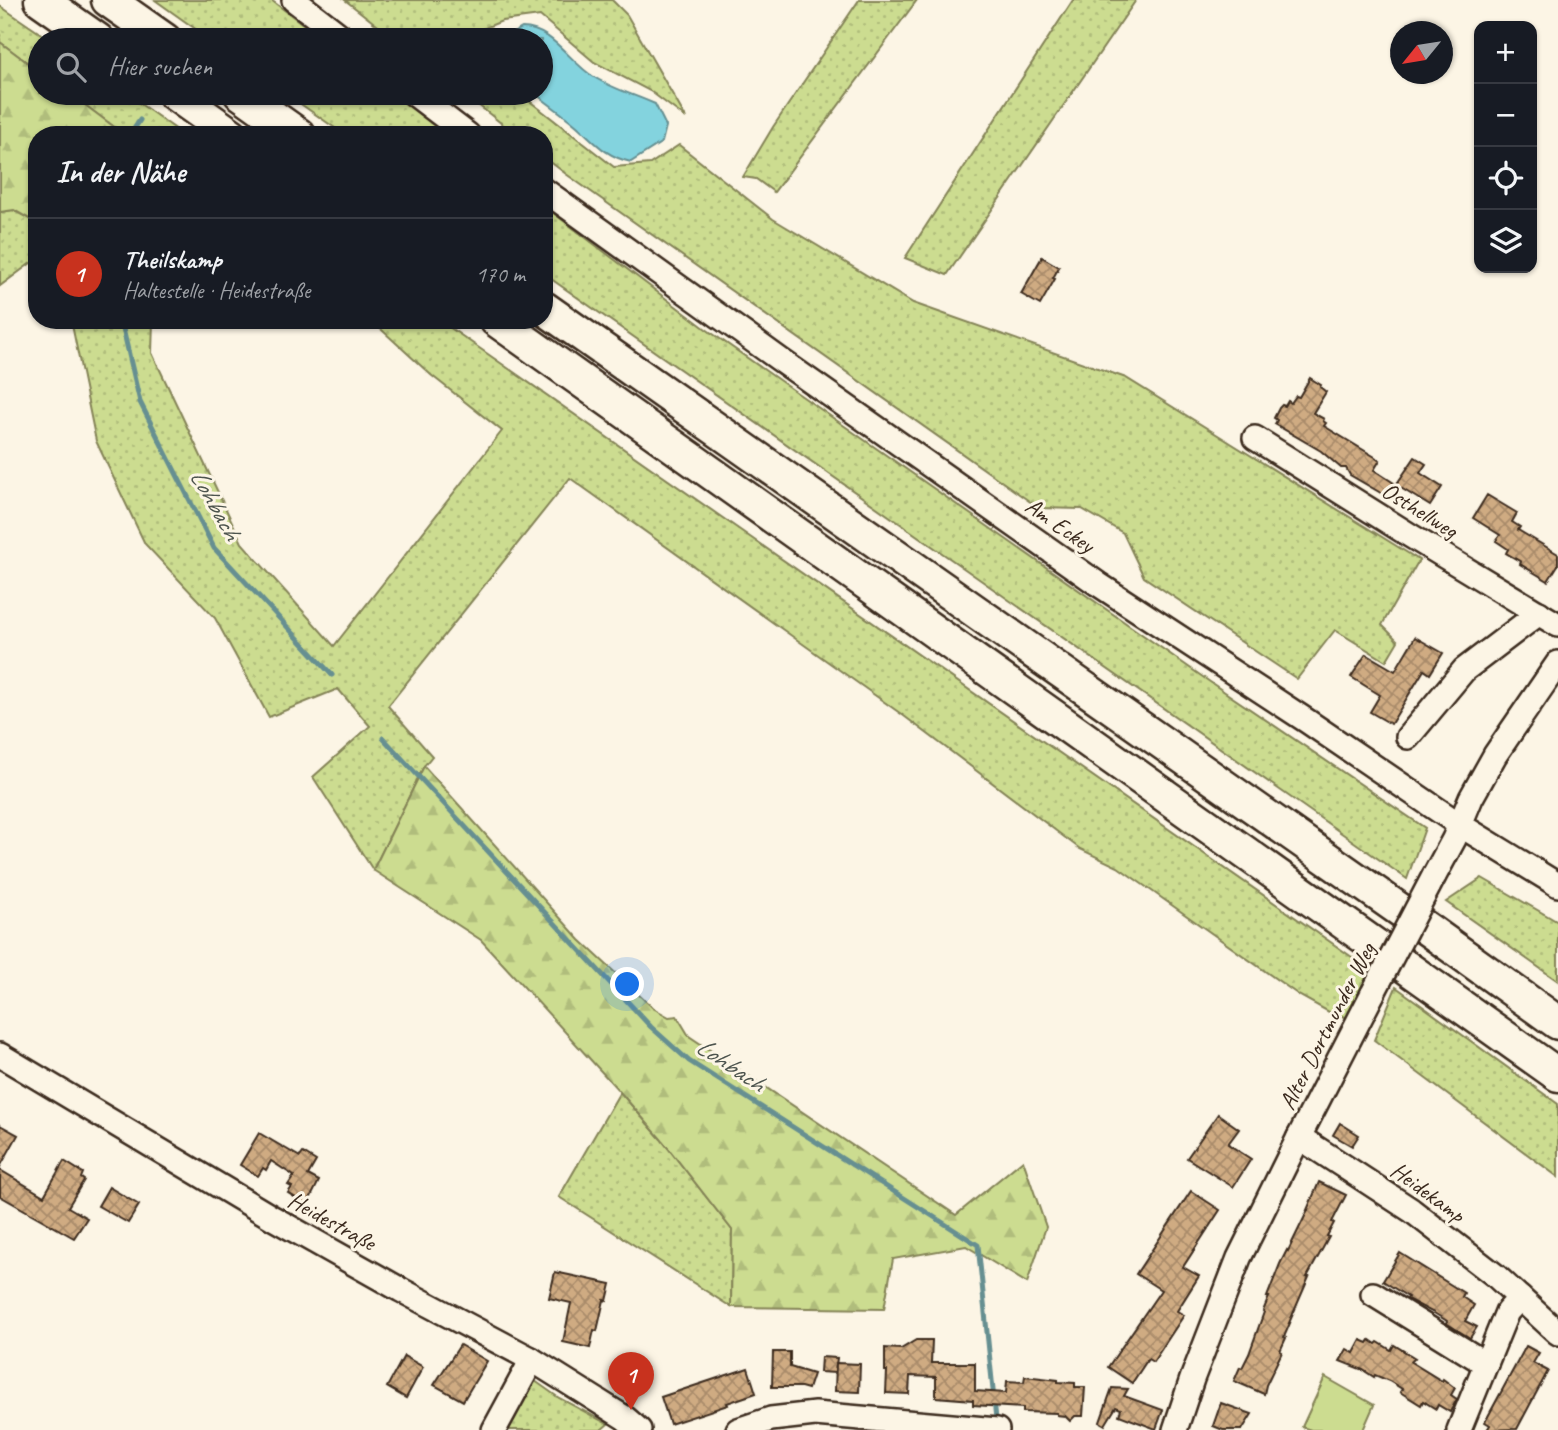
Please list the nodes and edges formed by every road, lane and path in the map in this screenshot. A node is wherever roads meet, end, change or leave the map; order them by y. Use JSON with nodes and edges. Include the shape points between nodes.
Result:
{"nodes":[{"id":1,"x":41,"y":0,"type":"edge"},
{"id":2,"x":108,"y":0,"type":"edge"},
{"id":3,"x":294,"y":0,"type":"edge"},
{"id":4,"x":81,"y":28,"type":"edge"},
{"id":5,"x":148,"y":28,"type":"edge"},
{"id":6,"x":330,"y":28,"type":"edge"},
{"id":7,"x":190,"y":105,"type":"edge"},
{"id":8,"x":257,"y":105,"type":"edge"},
{"id":9,"x":429,"y":105,"type":"edge"},
{"id":10,"x":219,"y":126,"type":"edge"},
{"id":11,"x":286,"y":126,"type":"edge"},
{"id":12,"x":456,"y":126,"type":"edge"},
{"id":13,"x":553,"y":196,"type":"edge"},
{"id":14,"x":553,"y":313,"type":"edge"},
{"id":15,"x":509,"y":329,"type":"edge"},
{"id":16,"x":1255,"y":438,"type":"dead end"},
{"id":17,"x":1548,"y":619,"type":"edge"},
{"id":18,"x":1558,"y":663,"type":"edge"},
{"id":19,"x":1408,"y":737,"type":"dead end"},
{"id":20,"x":1460,"y":825,"type":"junction"},
{"id":21,"x":1558,"y":885,"type":"edge"},
{"id":22,"x":1558,"y":1023,"type":"edge"},
{"id":23,"x":0,"y":1055,"type":"edge"},
{"id":24,"x":1558,"y":1075,"type":"edge"},
{"id":25,"x":1299,"y":1137,"type":"junction"},
{"id":26,"x":1373,"y":1294,"type":"dead end"},
{"id":27,"x":1520,"y":1298,"type":"junction"},
{"id":28,"x":1558,"y":1333,"type":"edge"},
{"id":29,"x":531,"y":1359,"type":"junction"},
{"id":30,"x":1486,"y":1364,"type":"junction"},
{"id":31,"x":494,"y":1430,"type":"edge"},
{"id":32,"x":639,"y":1430,"type":"edge"},
{"id":33,"x":738,"y":1430,"type":"edge"},
{"id":34,"x":997,"y":1430,"type":"edge"},
{"id":35,"x":1175,"y":1430,"type":"edge"},
{"id":36,"x":1459,"y":1430,"type":"edge"}],
"edges":[{"from":1,"to":4,"type":"highway"},
{"from":2,"to":5,"type":"highway"},
{"from":3,"to":6,"type":"street"},
{"from":7,"to":10,"type":"highway"},
{"from":8,"to":11,"type":"highway"},
{"from":9,"to":12,"type":"street"},
{"from":13,"to":20,"type":"street","name":"Am Eckey","via":[[1098,584]]},
{"from":14,"to":22,"type":"highway"},
{"from":15,"to":24,"type":"highway"},
{"from":16,"to":17,"type":"street","name":"Osthellweg"},
{"from":17,"to":19,"type":"street","via":[[1464,670]]},
{"from":18,"to":20,"type":"street","name":"Alter Dortmunder Weg","via":[[1495,755]]},
{"from":20,"to":21,"type":"street","name":"Am Eckey"},
{"from":20,"to":25,"type":"street","name":"Alter Dortmunder Weg","bridge":true},
{"from":23,"to":29,"type":"street","name":"Heidestraße","via":[[273,1218]]},
{"from":25,"to":27,"type":"street","name":"Heidekamp","via":[[1411,1210]]},
{"from":25,"to":35,"type":"street","name":"Alter Dortmunder Weg","via":[[1239,1258]]},
{"from":26,"to":30,"type":"street"},
{"from":27,"to":28,"type":"street","name":"Heidekamp"},
{"from":27,"to":30,"type":"street","via":[[1507,1312]]},
{"from":29,"to":31,"type":"street"},
{"from":29,"to":32,"type":"street","name":"Heidestraße"},
{"from":30,"to":36,"type":"street"},
{"from":33,"to":34,"type":"street","via":[[771,1419],[814,1414]]}]}
